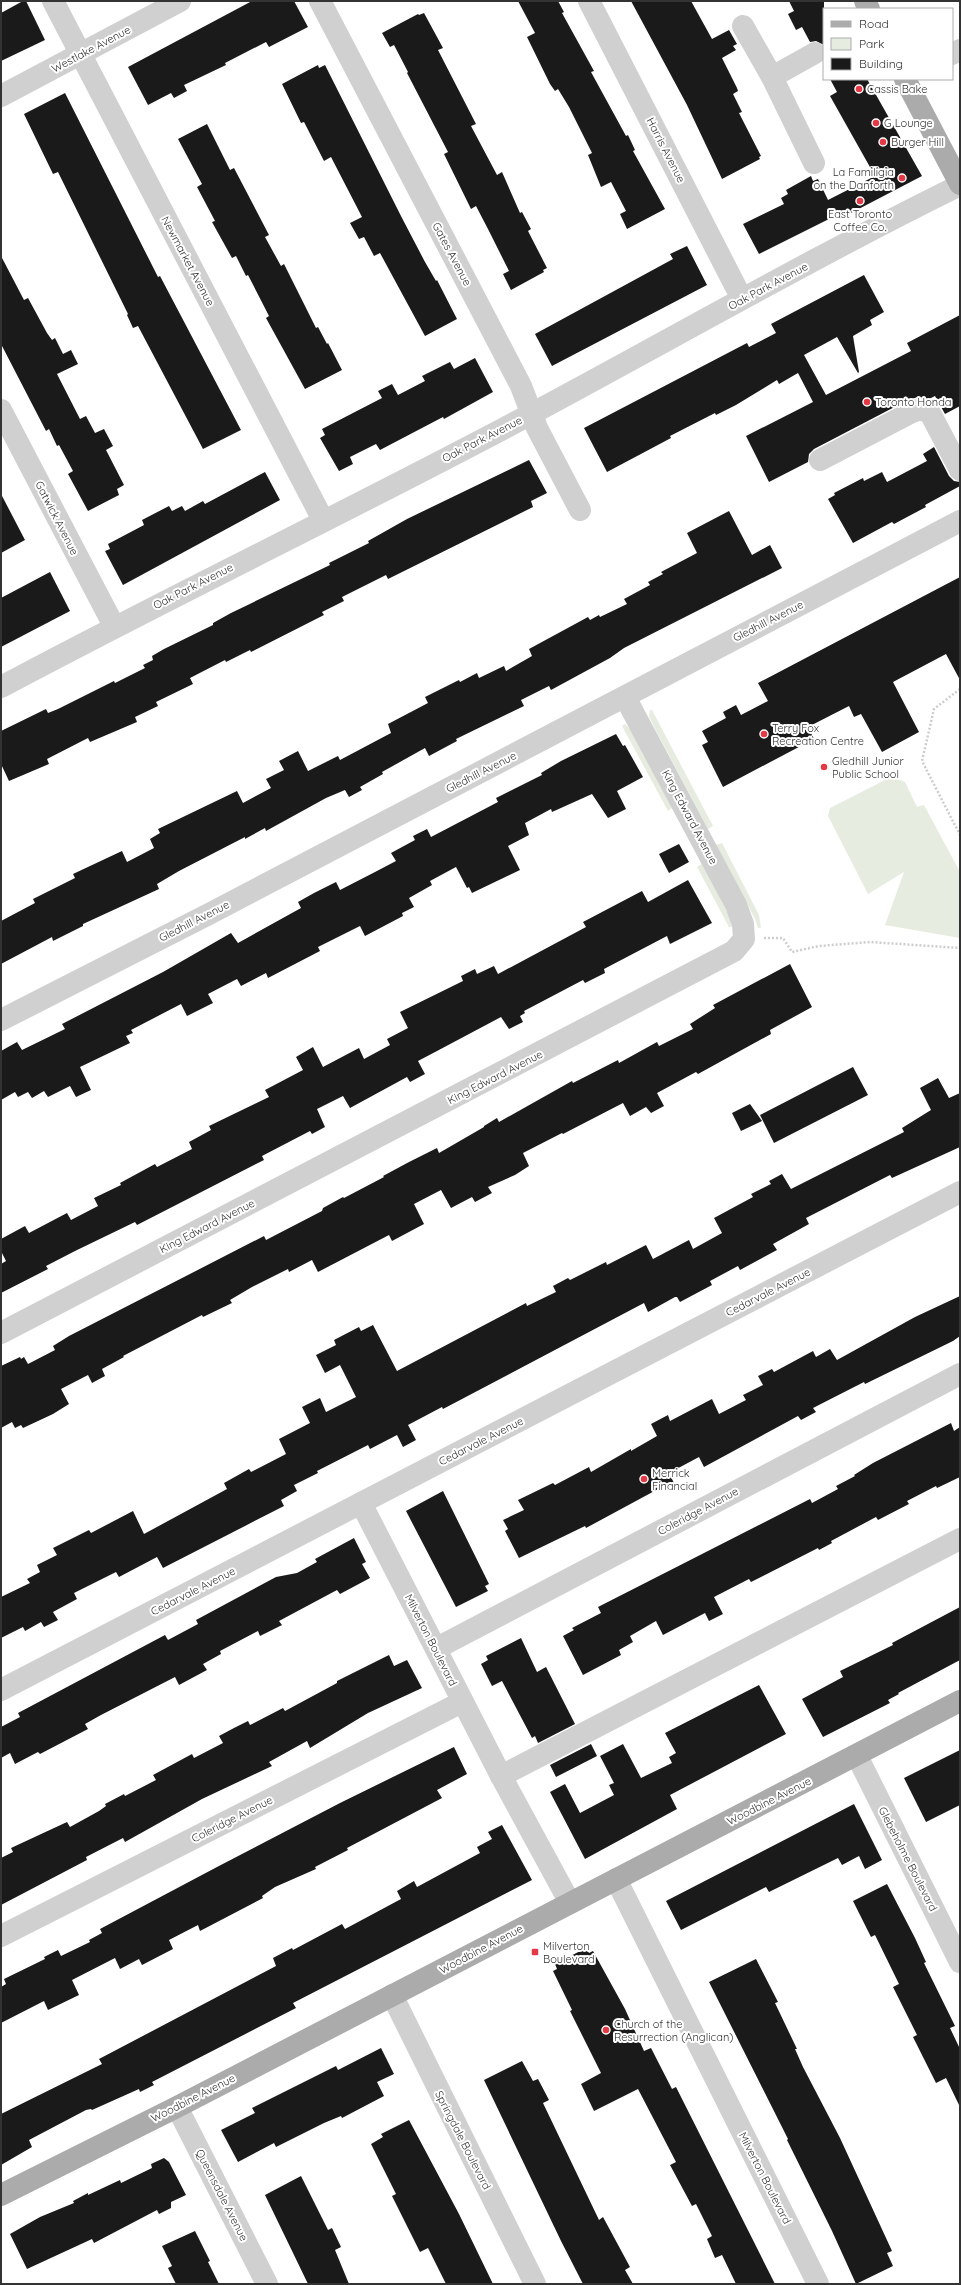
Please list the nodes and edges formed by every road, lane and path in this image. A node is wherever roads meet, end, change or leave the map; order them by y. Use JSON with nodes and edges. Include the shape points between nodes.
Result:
{"nodes":[{"id":1,"x":53,"y":1,"type":"edge"},
{"id":2,"x":180,"y":1,"type":"edge"},
{"id":3,"x":320,"y":1,"type":"edge"},
{"id":4,"x":589,"y":1,"type":"edge"},
{"id":5,"x":743,"y":26,"type":"dead end"},
{"id":6,"x":815,"y":53,"type":"dead end"},
{"id":7,"x":81,"y":54,"type":"junction"},
{"id":8,"x":772,"y":78,"type":"junction"},
{"id":9,"x":906,"y":80,"type":"edge"},
{"id":10,"x":1,"y":96,"type":"edge"},
{"id":11,"x":814,"y":163,"type":"dead end"},
{"id":12,"x":960,"y":184,"type":"edge"},
{"id":13,"x":742,"y":299,"type":"junction"},
{"id":14,"x":1,"y":410,"type":"edge"},
{"id":15,"x":532,"y":414,"type":"junction"},
{"id":16,"x":820,"y":460,"type":"dead end"},
{"id":17,"x":960,"y":470,"type":"edge"},
{"id":18,"x":580,"y":510,"type":"dead end"},
{"id":19,"x":323,"y":520,"type":"junction"},
{"id":20,"x":960,"y":521,"type":"edge"},
{"id":21,"x":114,"y":626,"type":"junction"},
{"id":22,"x":1,"y":687,"type":"edge"},
{"id":23,"x":960,"y":689,"type":"edge"},
{"id":24,"x":625,"y":697,"type":"junction"},
{"id":25,"x":960,"y":835,"type":"edge"},
{"id":26,"x":764,"y":938,"type":"dead end"},
{"id":27,"x":960,"y":948,"type":"edge"},
{"id":28,"x":1,"y":1020,"type":"edge"},
{"id":29,"x":960,"y":1192,"type":"edge"},
{"id":30,"x":1,"y":1333,"type":"edge"},
{"id":31,"x":960,"y":1374,"type":"edge"},
{"id":32,"x":361,"y":1503,"type":"junction"},
{"id":33,"x":960,"y":1539,"type":"edge"},
{"id":34,"x":437,"y":1648,"type":"junction"},
{"id":35,"x":1,"y":1690,"type":"edge"},
{"id":36,"x":960,"y":1701,"type":"edge"},
{"id":37,"x":462,"y":1702,"type":"junction"},
{"id":38,"x":857,"y":1756,"type":"junction"},
{"id":39,"x":501,"y":1776,"type":"junction"},
{"id":40,"x":616,"y":1879,"type":"junction"},
{"id":41,"x":570,"y":1903,"type":"junction"},
{"id":42,"x":1,"y":1936,"type":"edge"},
{"id":43,"x":960,"y":1962,"type":"edge"},
{"id":44,"x":392,"y":1995,"type":"junction"},
{"id":45,"x":177,"y":2107,"type":"junction"},
{"id":46,"x":1,"y":2195,"type":"edge"},
{"id":47,"x":267,"y":2284,"type":"edge"},
{"id":48,"x":535,"y":2284,"type":"edge"},
{"id":49,"x":818,"y":2284,"type":"edge"}],
"edges":[{"from":1,"to":7,"type":"street","name":"Newmarket Avenue"},
{"from":2,"to":7,"type":"street","name":"Westlake Avenue"},
{"from":3,"to":15,"type":"street","name":"Gates Avenue","via":[[521,386]]},
{"from":4,"to":13,"type":"street","name":"Harris Avenue"},
{"from":5,"to":8,"type":"street"},
{"from":6,"to":8,"type":"street"},
{"from":7,"to":10,"type":"street","name":"Westlake Avenue"},
{"from":7,"to":19,"type":"street","name":"Newmarket Avenue"},
{"from":8,"to":11,"type":"street"},
{"from":9,"to":12,"type":"main road"},
{"from":12,"to":13,"type":"street","name":"Oak Park Avenue"},
{"from":13,"to":15,"type":"street","name":"Oak Park Avenue"},
{"from":14,"to":21,"type":"street","name":"Gatwick Avenue"},
{"from":15,"to":18,"type":"street","name":"Gates Avenue"},
{"from":15,"to":19,"type":"street","name":"Oak Park Avenue"},
{"from":16,"to":17,"type":"street","via":[[921,409],[930,413]]},
{"from":19,"to":21,"type":"street","name":"Oak Park Avenue"},
{"from":20,"to":24,"type":"street","name":"Gledhill Avenue"},
{"from":21,"to":22,"type":"street","name":"Oak Park Avenue"},
{"from":23,"to":25,"type":"path","via":[[934,709],[922,761]]},
{"from":24,"to":28,"type":"street","name":"Gledhill Avenue"},
{"from":24,"to":30,"type":"street","name":"King Edward Avenue","via":[[736,905],[743,924],[744,939],[734,951]]},
{"from":26,"to":27,"type":"path","via":[[783,938],[792,952],[819,946],[870,942]]},
{"from":29,"to":32,"type":"street","name":"Cedarvale Avenue"},
{"from":31,"to":34,"type":"street","name":"Coleridge Avenue"},
{"from":32,"to":34,"type":"street","name":"Milverton Boulevard"},
{"from":32,"to":35,"type":"street","name":"Cedarvale Avenue"},
{"from":33,"to":39,"type":"street"},
{"from":34,"to":37,"type":"street","name":"Milverton Boulevard"},
{"from":36,"to":38,"type":"main road","name":"Woodbine Avenue"},
{"from":37,"to":39,"type":"street","name":"Milverton Boulevard"},
{"from":37,"to":42,"type":"street","name":"Coleridge Avenue"},
{"from":38,"to":40,"type":"main road","name":"Woodbine Avenue"},
{"from":38,"to":43,"type":"street","name":"Glebeholme Boulevard"},
{"from":39,"to":41,"type":"street","name":"Milverton Boulevard"},
{"from":40,"to":41,"type":"main road","name":"Woodbine Avenue"},
{"from":40,"to":49,"type":"street","name":"Milverton Boulevard"},
{"from":41,"to":44,"type":"main road","name":"Woodbine Avenue"},
{"from":44,"to":45,"type":"main road","name":"Woodbine Avenue"},
{"from":44,"to":48,"type":"street","name":"Springdale Boulevard"},
{"from":45,"to":46,"type":"main road","name":"Woodbine Avenue"},
{"from":45,"to":47,"type":"street","name":"Queensdale Avenue"}]}
